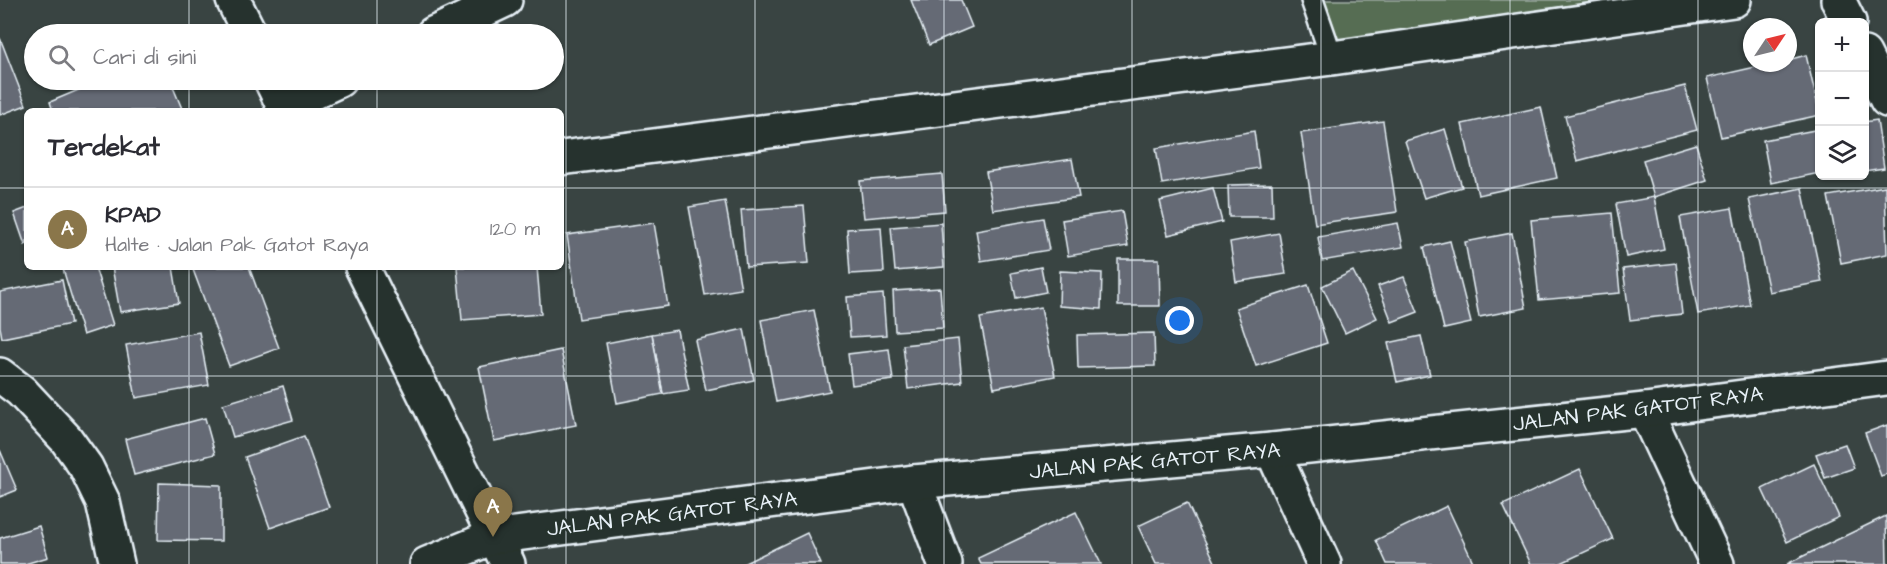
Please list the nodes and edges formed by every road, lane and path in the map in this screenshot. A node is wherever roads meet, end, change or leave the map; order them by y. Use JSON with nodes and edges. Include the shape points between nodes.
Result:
{"nodes":[{"id":1,"x":233,"y":0,"type":"edge"},
{"id":2,"x":505,"y":0,"type":"edge"},
{"id":3,"x":1311,"y":0,"type":"edge"},
{"id":4,"x":1734,"y":0,"type":"edge"},
{"id":5,"x":1838,"y":0,"type":"edge"},
{"id":6,"x":1847,"y":18,"type":"edge"},
{"id":7,"x":245,"y":24,"type":"edge"},
{"id":8,"x":454,"y":24,"type":"edge"},
{"id":9,"x":1332,"y":58,"type":"junction"},
{"id":10,"x":1869,"y":64,"type":"edge"},
{"id":11,"x":308,"y":90,"type":"edge"},
{"id":12,"x":280,"y":99,"type":"edge"},
{"id":13,"x":1887,"y":100,"type":"edge"},
{"id":14,"x":564,"y":158,"type":"edge"},
{"id":15,"x":363,"y":270,"type":"edge"},
{"id":16,"x":0,"y":375,"type":"edge"},
{"id":17,"x":1887,"y":378,"type":"edge"},
{"id":18,"x":1645,"y":410,"type":"junction"},
{"id":19,"x":1272,"y":450,"type":"junction"},
{"id":20,"x":914,"y":482,"type":"junction"},
{"id":21,"x":500,"y":551,"type":"edge"},
{"id":22,"x":117,"y":564,"type":"edge"},
{"id":23,"x":427,"y":564,"type":"edge"},
{"id":24,"x":945,"y":564,"type":"edge"},
{"id":25,"x":1324,"y":564,"type":"edge"},
{"id":26,"x":1717,"y":564,"type":"edge"}],
"edges":[{"from":1,"to":7,"type":"street"},
{"from":2,"to":8,"type":"street"},
{"from":3,"to":9,"type":"lane"},
{"from":4,"to":9,"type":"street"},
{"from":5,"to":6,"type":"street"},
{"from":9,"to":14,"type":"street"},
{"from":10,"to":13,"type":"street"},
{"from":11,"to":12,"type":"street"},
{"from":15,"to":21,"type":"street"},
{"from":16,"to":22,"type":"street","via":[[21,391],[66,439],[86,467],[103,502]]},
{"from":17,"to":18,"type":"street","name":"JALAN PAK GATOT RAYA"},
{"from":18,"to":19,"type":"street","name":"JALAN PAK GATOT RAYA"},
{"from":18,"to":26,"type":"street"},
{"from":19,"to":20,"type":"street","name":"JALAN PAK GATOT RAYA"},
{"from":19,"to":25,"type":"street"},
{"from":20,"to":21,"type":"street","name":"JALAN PAK GATOT RAYA"},
{"from":20,"to":24,"type":"street"},
{"from":21,"to":23,"type":"street","name":"JALAN PAK GATOT RAYA"}]}
